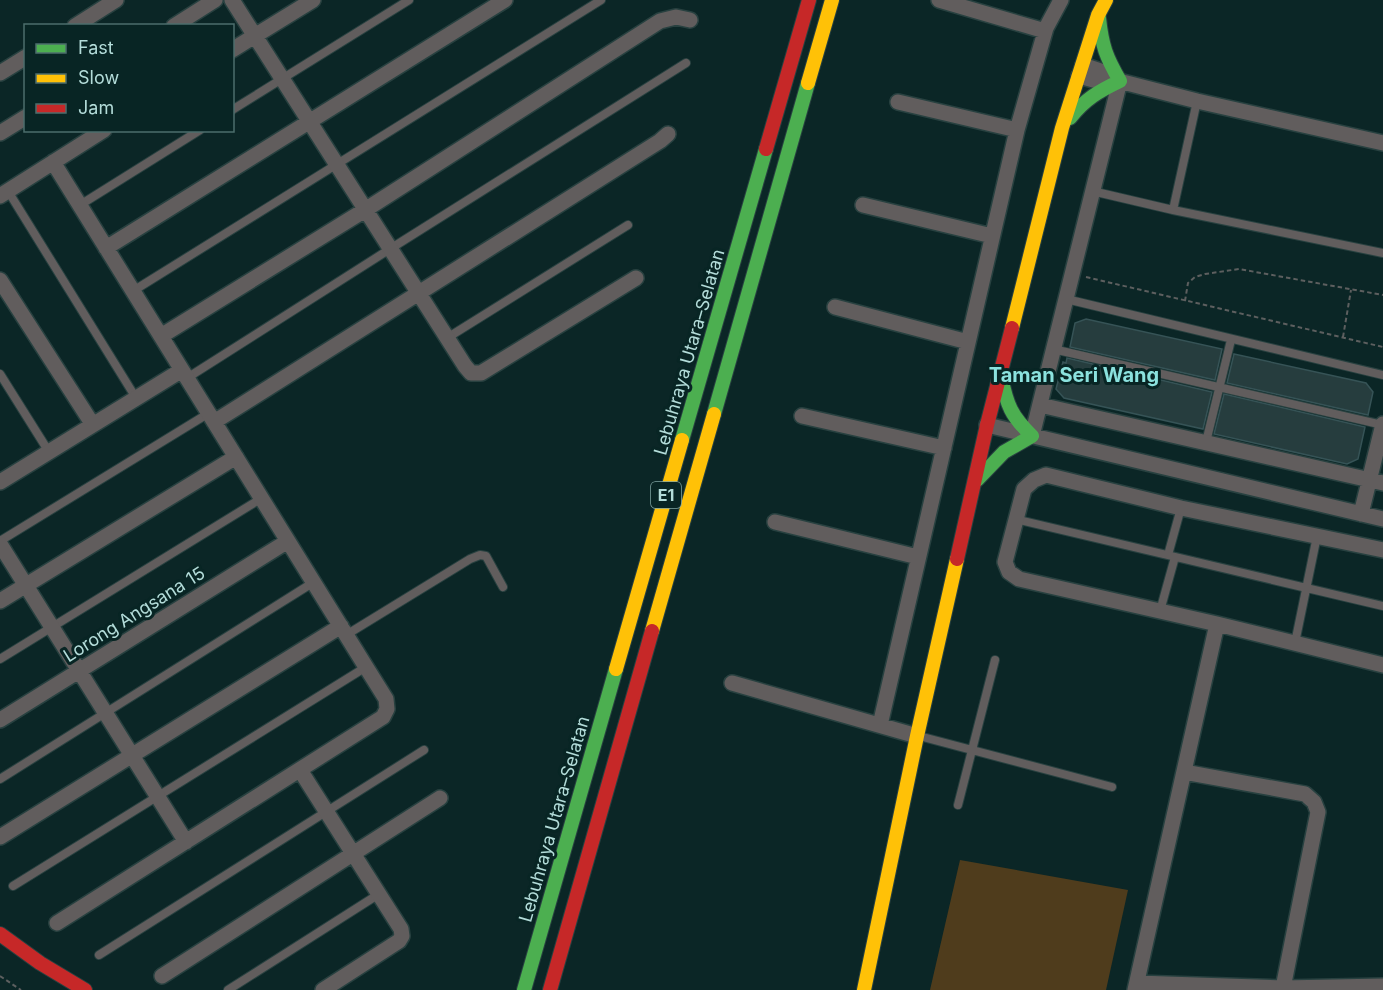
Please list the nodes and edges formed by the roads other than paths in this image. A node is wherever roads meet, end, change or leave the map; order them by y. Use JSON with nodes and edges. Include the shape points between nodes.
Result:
{"nodes":[{"id":1,"x":116,"y":0,"type":"edge"},
{"id":2,"x":215,"y":0,"type":"edge"},
{"id":3,"x":232,"y":0,"type":"edge"},
{"id":4,"x":313,"y":0,"type":"edge"},
{"id":5,"x":409,"y":0,"type":"edge"},
{"id":6,"x":505,"y":0,"type":"edge"},
{"id":7,"x":602,"y":0,"type":"edge"},
{"id":8,"x":809,"y":0,"type":"edge"},
{"id":9,"x":832,"y":0,"type":"edge"},
{"id":10,"x":939,"y":0,"type":"edge"},
{"id":11,"x":1061,"y":0,"type":"edge"},
{"id":12,"x":1106,"y":0,"type":"edge"},
{"id":13,"x":1098,"y":15,"type":"junction"},
{"id":14,"x":690,"y":20,"type":"dead end"},
{"id":15,"x":78,"y":24,"type":"edge"},
{"id":16,"x":177,"y":24,"type":"edge"},
{"id":17,"x":1045,"y":31,"type":"junction"},
{"id":18,"x":255,"y":36,"type":"junction"},
{"id":19,"x":234,"y":49,"type":"edge"},
{"id":20,"x":24,"y":58,"type":"edge"},
{"id":21,"x":686,"y":63,"type":"dead end"},
{"id":22,"x":1081,"y":71,"type":"junction"},
{"id":23,"x":0,"y":73,"type":"edge"},
{"id":24,"x":282,"y":79,"type":"junction"},
{"id":25,"x":1115,"y":80,"type":"junction"},
{"id":26,"x":1197,"y":101,"type":"junction"},
{"id":27,"x":898,"y":102,"type":"dead end"},
{"id":28,"x":234,"y":109,"type":"edge"},
{"id":29,"x":24,"y":118,"type":"edge"},
{"id":30,"x":309,"y":122,"type":"junction"},
{"id":31,"x":1062,"y":128,"type":"junction"},
{"id":32,"x":1017,"y":129,"type":"junction"},
{"id":33,"x":101,"y":132,"type":"edge"},
{"id":34,"x":197,"y":132,"type":"edge"},
{"id":35,"x":0,"y":133,"type":"edge"},
{"id":36,"x":668,"y":134,"type":"dead end"},
{"id":37,"x":1383,"y":143,"type":"edge"},
{"id":38,"x":53,"y":162,"type":"junction"},
{"id":39,"x":336,"y":164,"type":"junction"},
{"id":40,"x":1092,"y":191,"type":"junction"},
{"id":41,"x":4,"y":193,"type":"edge"},
{"id":42,"x":863,"y":205,"type":"dead end"},
{"id":43,"x":80,"y":206,"type":"junction"},
{"id":44,"x":365,"y":210,"type":"junction"},
{"id":45,"x":1173,"y":210,"type":"junction"},
{"id":46,"x":628,"y":225,"type":"dead end"},
{"id":47,"x":992,"y":236,"type":"junction"},
{"id":48,"x":106,"y":248,"type":"junction"},
{"id":49,"x":390,"y":249,"type":"junction"},
{"id":50,"x":1383,"y":253,"type":"edge"},
{"id":51,"x":636,"y":278,"type":"dead end"},
{"id":52,"x":0,"y":279,"type":"edge"},
{"id":53,"x":133,"y":291,"type":"junction"},
{"id":54,"x":418,"y":294,"type":"junction"},
{"id":55,"x":1066,"y":300,"type":"junction"},
{"id":56,"x":835,"y":307,"type":"dead end"},
{"id":57,"x":161,"y":336,"type":"junction"},
{"id":58,"x":447,"y":338,"type":"junction"},
{"id":59,"x":1231,"y":340,"type":"junction"},
{"id":60,"x":968,"y":342,"type":"junction"},
{"id":61,"x":1053,"y":349,"type":"junction"},
{"id":62,"x":1000,"y":372,"type":"junction"},
{"id":63,"x":0,"y":374,"type":"edge"},
{"id":64,"x":184,"y":374,"type":"junction"},
{"id":65,"x":1383,"y":375,"type":"edge"},
{"id":66,"x":1219,"y":388,"type":"junction"},
{"id":67,"x":136,"y":398,"type":"junction"},
{"id":68,"x":1040,"y":405,"type":"junction"},
{"id":69,"x":802,"y":416,"type":"dead end"},
{"id":70,"x":211,"y":418,"type":"junction"},
{"id":71,"x":93,"y":425,"type":"junction"},
{"id":72,"x":1383,"y":425,"type":"edge"},
{"id":73,"x":987,"y":426,"type":"junction"},
{"id":74,"x":1032,"y":436,"type":"junction"},
{"id":75,"x":1206,"y":442,"type":"junction"},
{"id":76,"x":944,"y":448,"type":"junction"},
{"id":77,"x":49,"y":452,"type":"junction"},
{"id":78,"x":236,"y":457,"type":"junction"},
{"id":79,"x":1,"y":479,"type":"edge"},
{"id":80,"x":1376,"y":481,"type":"edge"},
{"id":81,"x":975,"y":483,"type":"junction"},
{"id":82,"x":262,"y":498,"type":"junction"},
{"id":83,"x":1180,"y":508,"type":"junction"},
{"id":84,"x":1360,"y":514,"type":"junction"},
{"id":85,"x":1015,"y":519,"type":"junction"},
{"id":86,"x":1383,"y":519,"type":"edge"},
{"id":87,"x":775,"y":522,"type":"dead end"},
{"id":88,"x":1317,"y":536,"type":"junction"},
{"id":89,"x":288,"y":541,"type":"junction"},
{"id":90,"x":0,"y":542,"type":"edge"},
{"id":91,"x":1383,"y":550,"type":"edge"},
{"id":92,"x":1172,"y":556,"type":"junction"},
{"id":93,"x":918,"y":557,"type":"junction"},
{"id":94,"x":314,"y":582,"type":"junction"},
{"id":95,"x":26,"y":585,"type":"junction"},
{"id":96,"x":503,"y":587,"type":"dead end"},
{"id":97,"x":1306,"y":588,"type":"junction"},
{"id":98,"x":0,"y":601,"type":"edge"},
{"id":99,"x":1383,"y":606,"type":"edge"},
{"id":100,"x":1160,"y":611,"type":"junction"},
{"id":101,"x":1217,"y":624,"type":"junction"},
{"id":102,"x":52,"y":627,"type":"junction"},
{"id":103,"x":344,"y":631,"type":"junction"},
{"id":104,"x":1295,"y":643,"type":"junction"},
{"id":105,"x":0,"y":658,"type":"edge"},
{"id":106,"x":995,"y":660,"type":"dead end"},
{"id":107,"x":1383,"y":665,"type":"edge"},
{"id":108,"x":366,"y":667,"type":"junction"},
{"id":109,"x":79,"y":670,"type":"junction"},
{"id":110,"x":732,"y":683,"type":"dead end"},
{"id":111,"x":106,"y":713,"type":"junction"},
{"id":112,"x":0,"y":720,"type":"edge"},
{"id":113,"x":880,"y":725,"type":"junction"},
{"id":114,"x":917,"y":736,"type":"junction"},
{"id":115,"x":424,"y":750,"type":"dead end"},
{"id":116,"x":972,"y":750,"type":"junction"},
{"id":117,"x":132,"y":754,"type":"junction"},
{"id":118,"x":300,"y":770,"type":"junction"},
{"id":119,"x":1184,"y":771,"type":"junction"},
{"id":120,"x":0,"y":779,"type":"edge"},
{"id":121,"x":1112,"y":787,"type":"dead end"},
{"id":122,"x":157,"y":796,"type":"junction"},
{"id":123,"x":440,"y":798,"type":"dead end"},
{"id":124,"x":958,"y":805,"type":"dead end"},
{"id":125,"x":326,"y":811,"type":"junction"},
{"id":126,"x":0,"y":837,"type":"edge"},
{"id":127,"x":186,"y":842,"type":"junction"},
{"id":128,"x":354,"y":854,"type":"junction"},
{"id":129,"x":13,"y":886,"type":"dead end"},
{"id":130,"x":380,"y":894,"type":"junction"},
{"id":131,"x":57,"y":923,"type":"dead end"},
{"id":132,"x":0,"y":934,"type":"edge"},
{"id":133,"x":99,"y":955,"type":"dead end"},
{"id":134,"x":162,"y":976,"type":"dead end"},
{"id":135,"x":1383,"y":986,"type":"edge"},
{"id":136,"x":1136,"y":987,"type":"edge"},
{"id":137,"x":1283,"y":988,"type":"junction"},
{"id":138,"x":85,"y":990,"type":"edge"},
{"id":139,"x":228,"y":990,"type":"edge"},
{"id":140,"x":323,"y":990,"type":"edge"},
{"id":141,"x":524,"y":990,"type":"edge"},
{"id":142,"x":550,"y":990,"type":"edge"},
{"id":143,"x":864,"y":990,"type":"edge"}],
"edges":[{"from":1,"to":15,"type":"street"},
{"from":2,"to":16,"type":"street"},
{"from":3,"to":18,"type":"street"},
{"from":4,"to":18,"type":"street"},
{"from":5,"to":24,"type":"lane"},
{"from":6,"to":30,"type":"street"},
{"from":7,"to":39,"type":"lane"},
{"from":8,"to":141,"type":"main road","name":"Lebuhraya Utara–Selatan","number":"E1"},
{"from":9,"to":142,"type":"main road","number":"E1"},
{"from":10,"to":17,"type":"street"},
{"from":11,"to":17,"type":"street"},
{"from":12,"to":13,"type":"main road"},
{"from":13,"to":22,"type":"main road"},
{"from":13,"to":25,"type":"main road"},
{"from":14,"to":44,"type":"street","via":[[676,17],[660,21]]},
{"from":17,"to":32,"type":"street"},
{"from":18,"to":19,"type":"street"},
{"from":18,"to":24,"type":"street"},
{"from":20,"to":23,"type":"street"},
{"from":21,"to":49,"type":"lane"},
{"from":22,"to":25,"type":"street","via":[[1101,71]]},
{"from":22,"to":31,"type":"main road"},
{"from":24,"to":28,"type":"lane"},
{"from":24,"to":30,"type":"street"},
{"from":25,"to":26,"type":"street"},
{"from":25,"to":31,"type":"main road","via":[[1081,104]]},
{"from":25,"to":40,"type":"street"},
{"from":26,"to":37,"type":"street"},
{"from":26,"to":45,"type":"lane"},
{"from":27,"to":32,"type":"street"},
{"from":29,"to":35,"type":"street"},
{"from":30,"to":39,"type":"street"},
{"from":30,"to":48,"type":"street"},
{"from":31,"to":62,"type":"main road"},
{"from":32,"to":47,"type":"street"},
{"from":33,"to":38,"type":"street"},
{"from":34,"to":43,"type":"lane"},
{"from":36,"to":54,"type":"street"},
{"from":38,"to":41,"type":"street"},
{"from":38,"to":43,"type":"street"},
{"from":39,"to":44,"type":"street"},
{"from":39,"to":53,"type":"lane"},
{"from":40,"to":45,"type":"lane"},
{"from":40,"to":55,"type":"street"},
{"from":41,"to":67,"type":"lane"},
{"from":42,"to":47,"type":"street"},
{"from":43,"to":48,"type":"street"},
{"from":44,"to":49,"type":"street"},
{"from":44,"to":57,"type":"street"},
{"from":45,"to":50,"type":"lane"},
{"from":46,"to":58,"type":"lane"},
{"from":47,"to":60,"type":"street"},
{"from":48,"to":53,"type":"street"},
{"from":49,"to":54,"type":"street"},
{"from":49,"to":64,"type":"lane"},
{"from":51,"to":58,"type":"street","via":[[481,373],[471,373]]},
{"from":52,"to":71,"type":"street"},
{"from":53,"to":57,"type":"street"},
{"from":54,"to":58,"type":"street"},
{"from":54,"to":70,"type":"street"},
{"from":55,"to":59,"type":"lane"},
{"from":55,"to":61,"type":"street"},
{"from":56,"to":60,"type":"street"},
{"from":57,"to":64,"type":"street"},
{"from":59,"to":65,"type":"lane"},
{"from":59,"to":66,"type":"lane"},
{"from":60,"to":76,"type":"street"},
{"from":61,"to":66,"type":"lane"},
{"from":61,"to":68,"type":"street"},
{"from":62,"to":73,"type":"main road"},
{"from":62,"to":74,"type":"main road","via":[[1008,406],[1017,423]]},
{"from":63,"to":77,"type":"lane"},
{"from":64,"to":67,"type":"street"},
{"from":64,"to":70,"type":"street"},
{"from":66,"to":72,"type":"lane"},
{"from":66,"to":75,"type":"lane"},
{"from":67,"to":71,"type":"street"},
{"from":68,"to":74,"type":"street"},
{"from":68,"to":75,"type":"street"},
{"from":69,"to":76,"type":"street"},
{"from":70,"to":78,"type":"street"},
{"from":70,"to":90,"type":"lane"},
{"from":71,"to":77,"type":"street"},
{"from":72,"to":80,"type":"street"},
{"from":73,"to":74,"type":"street"},
{"from":73,"to":81,"type":"main road"},
{"from":74,"to":81,"type":"main road","via":[[994,460]]},
{"from":74,"to":84,"type":"street"},
{"from":75,"to":80,"type":"street"},
{"from":76,"to":93,"type":"street"},
{"from":77,"to":79,"type":"street"},
{"from":78,"to":82,"type":"street"},
{"from":78,"to":95,"type":"street"},
{"from":80,"to":84,"type":"street"},
{"from":81,"to":114,"type":"main road"},
{"from":82,"to":89,"type":"street"},
{"from":82,"to":102,"type":"lane"},
{"from":83,"to":85,"type":"street","via":[[1046,475],[1024,489]]},
{"from":83,"to":88,"type":"street"},
{"from":83,"to":92,"type":"lane"},
{"from":84,"to":86,"type":"street"},
{"from":85,"to":92,"type":"lane"},
{"from":85,"to":100,"type":"street","via":[[1005,562],[1019,579]]},
{"from":87,"to":93,"type":"street"},
{"from":88,"to":91,"type":"street"},
{"from":88,"to":97,"type":"lane"},
{"from":89,"to":94,"type":"street"},
{"from":89,"to":109,"type":"street","name":"Lorong Angsana 15"},
{"from":90,"to":95,"type":"street"},
{"from":92,"to":97,"type":"lane"},
{"from":92,"to":100,"type":"lane"},
{"from":93,"to":113,"type":"street"},
{"from":94,"to":103,"type":"street"},
{"from":94,"to":111,"type":"lane"},
{"from":95,"to":98,"type":"street"},
{"from":95,"to":102,"type":"street"},
{"from":96,"to":103,"type":"lane","via":[[486,556],[480,555]]},
{"from":97,"to":99,"type":"lane"},
{"from":97,"to":104,"type":"lane"},
{"from":100,"to":101,"type":"street"},
{"from":101,"to":104,"type":"street"},
{"from":101,"to":119,"type":"street"},
{"from":102,"to":105,"type":"lane"},
{"from":102,"to":109,"type":"street"},
{"from":103,"to":108,"type":"street"},
{"from":103,"to":117,"type":"street"},
{"from":104,"to":107,"type":"street"},
{"from":106,"to":116,"type":"lane"},
{"from":108,"to":118,"type":"street","via":[[386,699],[383,717]]},
{"from":108,"to":122,"type":"lane"},
{"from":109,"to":111,"type":"street"},
{"from":109,"to":112,"type":"street","name":"Lorong Angsana 15"},
{"from":110,"to":113,"type":"street"},
{"from":111,"to":117,"type":"street"},
{"from":111,"to":120,"type":"lane"},
{"from":113,"to":114,"type":"street"},
{"from":114,"to":116,"type":"lane"},
{"from":114,"to":143,"type":"main road"},
{"from":115,"to":125,"type":"lane"},
{"from":116,"to":121,"type":"lane"},
{"from":116,"to":124,"type":"lane"},
{"from":117,"to":122,"type":"street"},
{"from":117,"to":126,"type":"street"},
{"from":118,"to":125,"type":"street"},
{"from":118,"to":127,"type":"street"},
{"from":119,"to":136,"type":"street"},
{"from":119,"to":137,"type":"street","via":[[1305,794],[1314,801],[1318,812]]},
{"from":122,"to":127,"type":"street"},
{"from":122,"to":129,"type":"lane"},
{"from":123,"to":128,"type":"street"},
{"from":125,"to":128,"type":"street"},
{"from":125,"to":133,"type":"lane"},
{"from":127,"to":131,"type":"street"},
{"from":128,"to":130,"type":"street"},
{"from":128,"to":134,"type":"street"},
{"from":130,"to":139,"type":"lane"},
{"from":130,"to":140,"type":"street","via":[[402,936]]},
{"from":132,"to":138,"type":"main road"},
{"from":135,"to":137,"type":"street"},
{"from":136,"to":137,"type":"street"}]}
